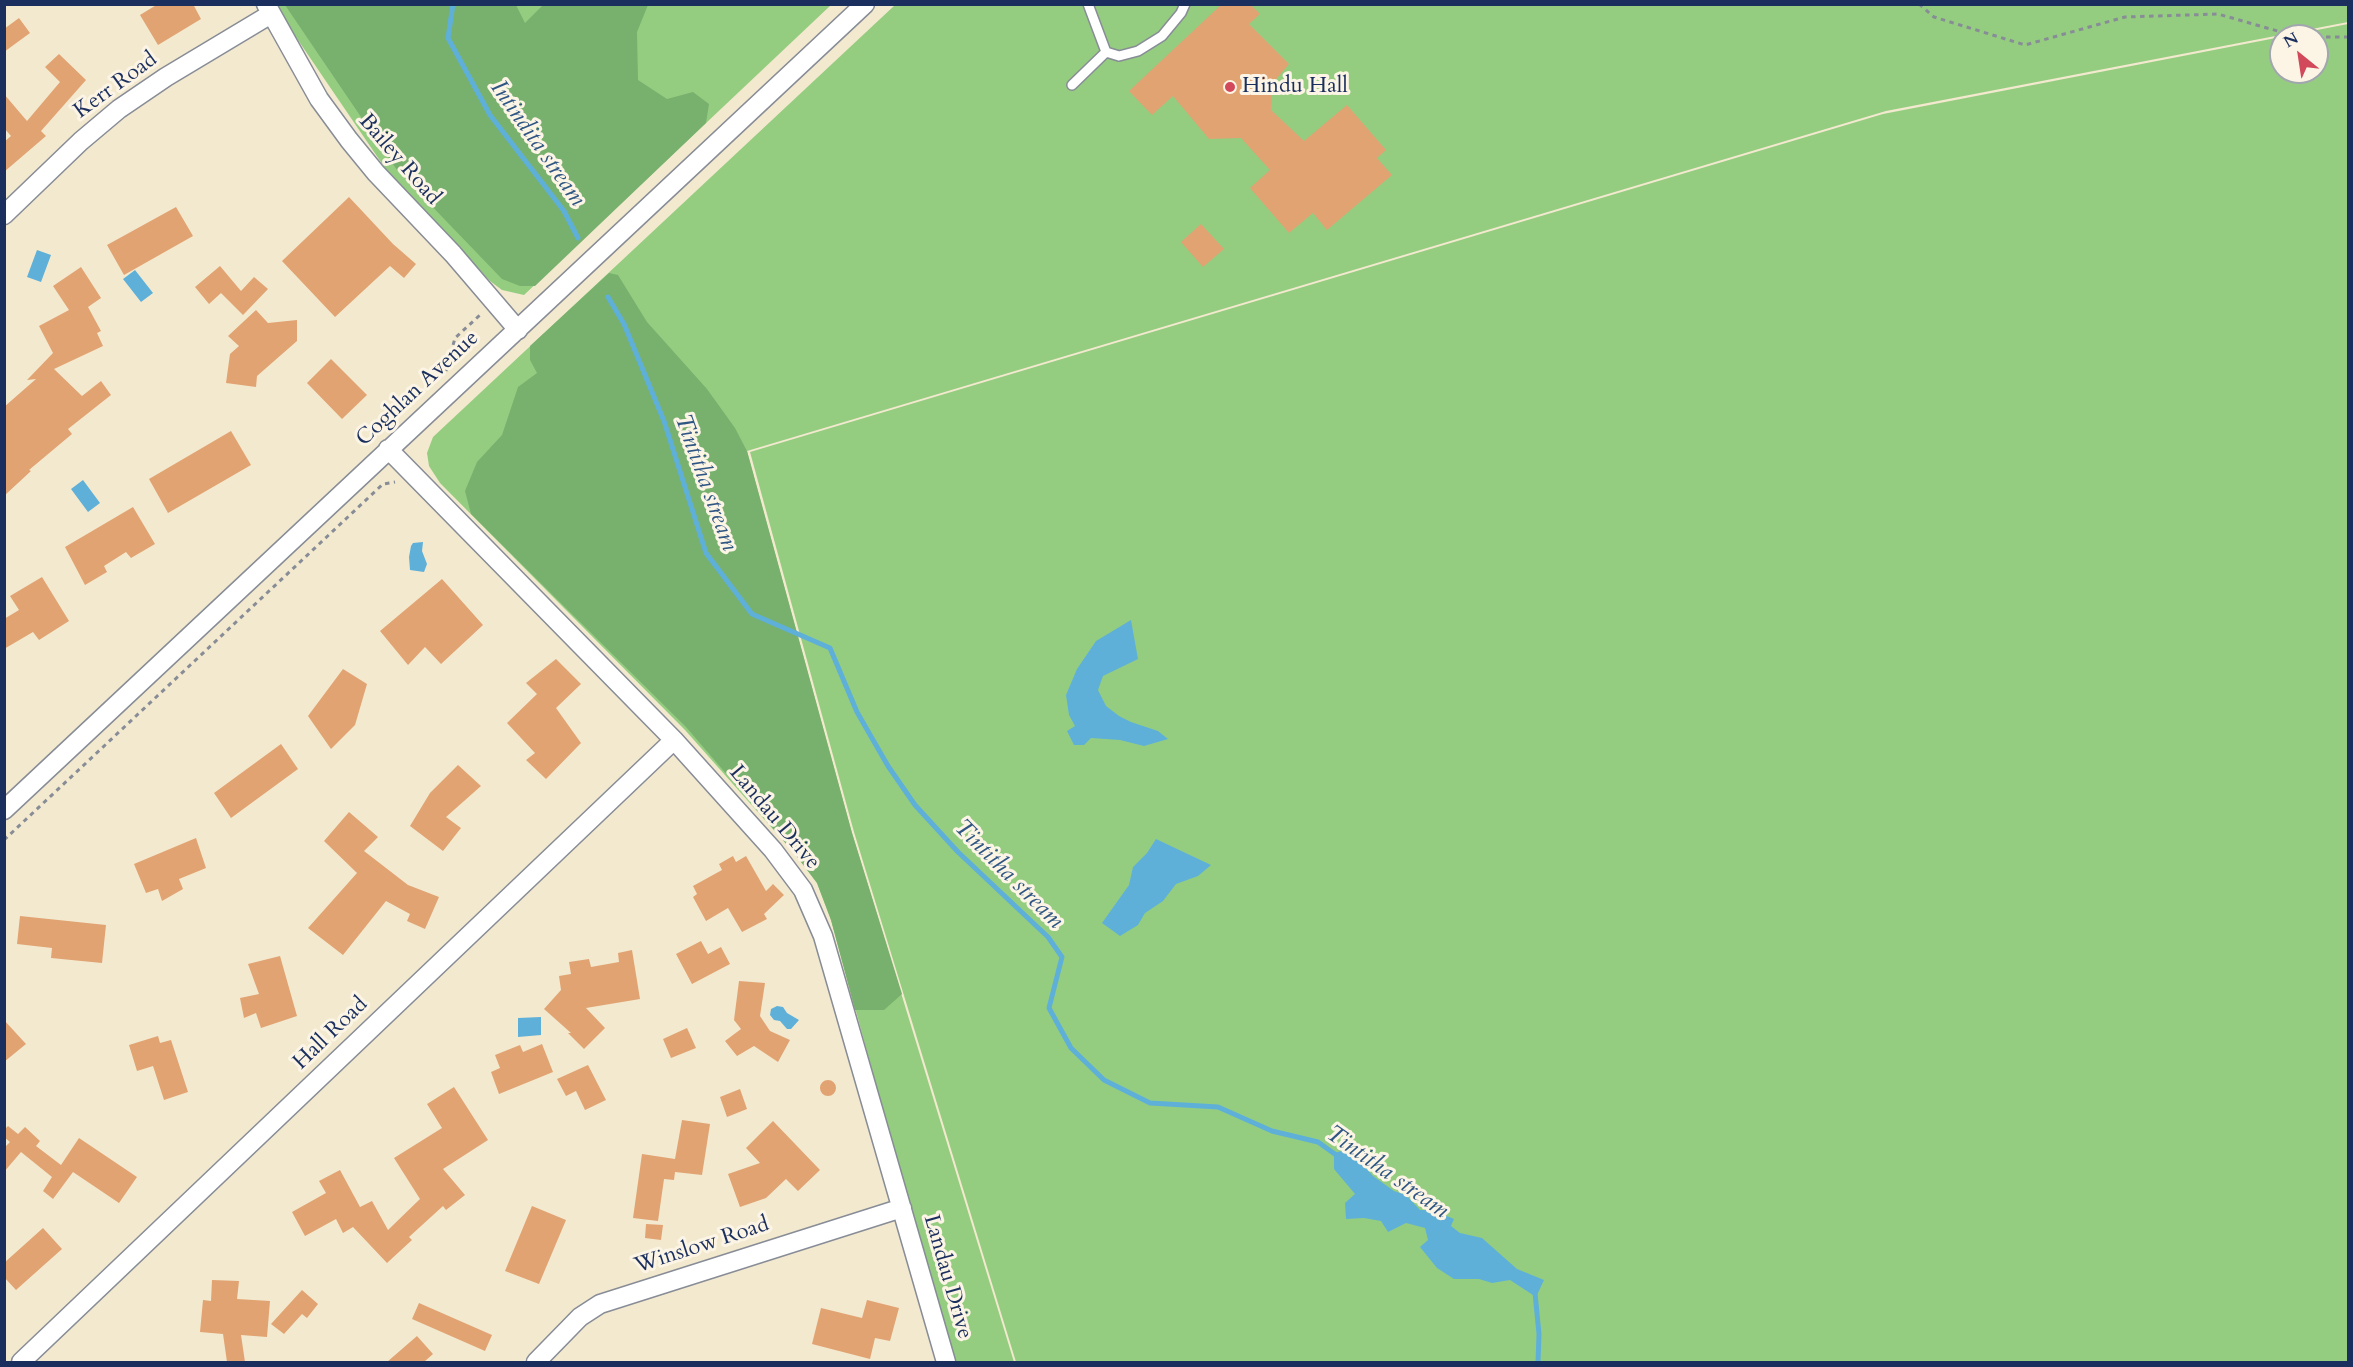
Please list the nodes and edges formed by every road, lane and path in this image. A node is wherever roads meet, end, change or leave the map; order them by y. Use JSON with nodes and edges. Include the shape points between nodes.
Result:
{"nodes":[{"id":1,"x":865,"y":4,"type":"edge"},
{"id":2,"x":1088,"y":4,"type":"edge"},
{"id":3,"x":1185,"y":4,"type":"edge"},
{"id":4,"x":1919,"y":4,"type":"edge"},
{"id":5,"x":268,"y":9,"type":"edge"},
{"id":6,"x":2269,"y":29,"type":"edge"},
{"id":7,"x":2329,"y":37,"type":"edge"},
{"id":8,"x":2349,"y":37,"type":"edge"},
{"id":9,"x":1106,"y":52,"type":"junction"},
{"id":10,"x":1072,"y":85,"type":"dead end"},
{"id":11,"x":4,"y":215,"type":"edge"},
{"id":12,"x":518,"y":330,"type":"junction"},
{"id":13,"x":388,"y":449,"type":"junction"},
{"id":14,"x":405,"y":481,"type":"dead end"},
{"id":15,"x":674,"y":740,"type":"junction"},
{"id":16,"x":4,"y":810,"type":"edge"},
{"id":17,"x":4,"y":840,"type":"edge"},
{"id":18,"x":902,"y":1208,"type":"junction"},
{"id":19,"x":21,"y":1362,"type":"edge"},
{"id":20,"x":536,"y":1362,"type":"edge"},
{"id":21,"x":946,"y":1362,"type":"edge"}],
"edges":[{"from":1,"to":12,"type":"street","name":"Coghlan Avenue"},
{"from":2,"to":9,"type":"lane"},
{"from":3,"to":9,"type":"lane","via":[[1162,36],[1138,51],[1119,56]]},
{"from":4,"to":6,"type":"path","via":[[1934,17],[2025,45],[2125,17],[2218,14]]},
{"from":5,"to":11,"type":"street","name":"Kerr Road","via":[[119,109]]},
{"from":5,"to":12,"type":"street","name":"Bailey Road","via":[[320,99],[349,140]]},
{"from":7,"to":8,"type":"path"},
{"from":9,"to":10,"type":"lane"},
{"from":12,"to":13,"type":"street","name":"Coghlan Avenue"},
{"from":13,"to":15,"type":"street","name":"Landau Drive"},
{"from":13,"to":16,"type":"street","name":"Coghlan Avenue"},
{"from":14,"to":17,"type":"path","via":[[383,484]]},
{"from":15,"to":18,"type":"street","name":"Landau Drive","via":[[773,850],[803,890],[823,936]]},
{"from":15,"to":19,"type":"street","name":"Hall Road"},
{"from":18,"to":20,"type":"street","name":"Winslow Road","via":[[600,1304],[580,1317]]},
{"from":18,"to":21,"type":"street","name":"Landau Drive"}]}
